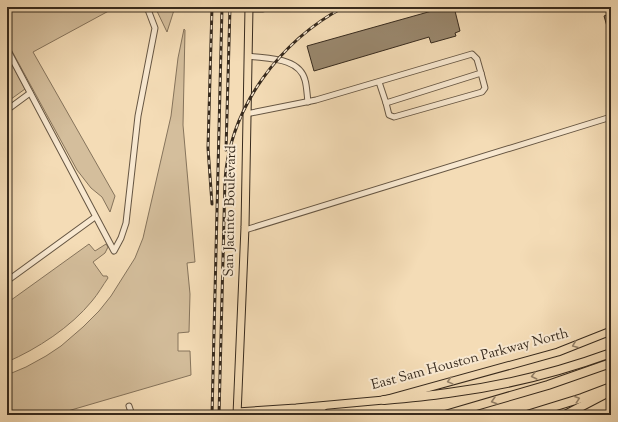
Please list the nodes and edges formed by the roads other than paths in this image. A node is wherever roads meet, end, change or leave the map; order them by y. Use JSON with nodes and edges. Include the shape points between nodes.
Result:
{"nodes":[{"id":1,"x":147,"y":7,"type":"edge"},
{"id":2,"x":270,"y":7,"type":"edge"},
{"id":3,"x":249,"y":8,"type":"edge"},
{"id":4,"x":7,"y":49,"type":"edge"},
{"id":5,"x":248,"y":56,"type":"junction"},
{"id":6,"x":481,"y":73,"type":"junction"},
{"id":7,"x":380,"y":82,"type":"junction"},
{"id":8,"x":30,"y":93,"type":"junction"},
{"id":9,"x":308,"y":102,"type":"junction"},
{"id":10,"x":386,"y":103,"type":"junction"},
{"id":11,"x":7,"y":110,"type":"edge"},
{"id":12,"x":246,"y":114,"type":"junction"},
{"id":13,"x":611,"y":117,"type":"edge"},
{"id":14,"x":95,"y":217,"type":"junction"},
{"id":15,"x":245,"y":230,"type":"junction"},
{"id":16,"x":7,"y":281,"type":"edge"},
{"id":17,"x":611,"y":331,"type":"edge"},
{"id":18,"x":611,"y":353,"type":"edge"},
{"id":19,"x":611,"y":363,"type":"edge"},
{"id":20,"x":611,"y":387,"type":"edge"},
{"id":21,"x":611,"y":391,"type":"edge"},
{"id":22,"x":384,"y":400,"type":"junction"},
{"id":23,"x":130,"y":406,"type":"dead end"},
{"id":24,"x":324,"y":406,"type":"junction"},
{"id":25,"x":237,"y":413,"type":"edge"},
{"id":26,"x":611,"y":413,"type":"edge"},
{"id":27,"x":132,"y":415,"type":"edge"},
{"id":28,"x":313,"y":415,"type":"edge"},
{"id":29,"x":445,"y":415,"type":"edge"},
{"id":30,"x":527,"y":415,"type":"edge"},
{"id":31,"x":565,"y":415,"type":"edge"},
{"id":32,"x":606,"y":415,"type":"edge"}],
"edges":[{"from":1,"to":14,"type":"street","via":[[155,28],[138,116],[126,222],[114,251]]},
{"from":2,"to":3,"type":"street"},
{"from":3,"to":5,"type":"main road","name":"San Jacinto Boulevard"},
{"from":4,"to":8,"type":"street"},
{"from":5,"to":9,"type":"street","via":[[282,60],[299,69],[305,79]]},
{"from":5,"to":12,"type":"main road","name":"San Jacinto Boulevard"},
{"from":6,"to":7,"type":"street","via":[[477,59],[472,54]]},
{"from":6,"to":10,"type":"street"},
{"from":6,"to":10,"type":"street","via":[[485,88],[482,92],[394,117],[389,115]]},
{"from":7,"to":9,"type":"street"},
{"from":7,"to":10,"type":"street"},
{"from":8,"to":11,"type":"street"},
{"from":8,"to":14,"type":"street"},
{"from":9,"to":12,"type":"street"},
{"from":12,"to":15,"type":"main road","name":"San Jacinto Boulevard"},
{"from":13,"to":15,"type":"street"},
{"from":14,"to":16,"type":"street"},
{"from":15,"to":25,"type":"main road","name":"San Jacinto Boulevard"},
{"from":17,"to":22,"type":"main road","name":"East Sam Houston Parkway North","one_way":true,"via":[[558,352]]},
{"from":18,"to":22,"type":"highway","one_way":true,"via":[[574,366],[502,384],[447,394]]},
{"from":19,"to":29,"type":"highway","one_way":true,"via":[[548,385]]},
{"from":30,"to":20,"type":"highway","one_way":true},
{"from":21,"to":31,"type":"highway"},
{"from":22,"to":24,"type":"main road","name":"East Sam Houston Parkway North"},
{"from":23,"to":27,"type":"street"},
{"from":24,"to":25,"type":"main road","name":"East Sam Houston Parkway North"},
{"from":24,"to":28,"type":"main road"},
{"from":26,"to":32,"type":"main road"}]}
